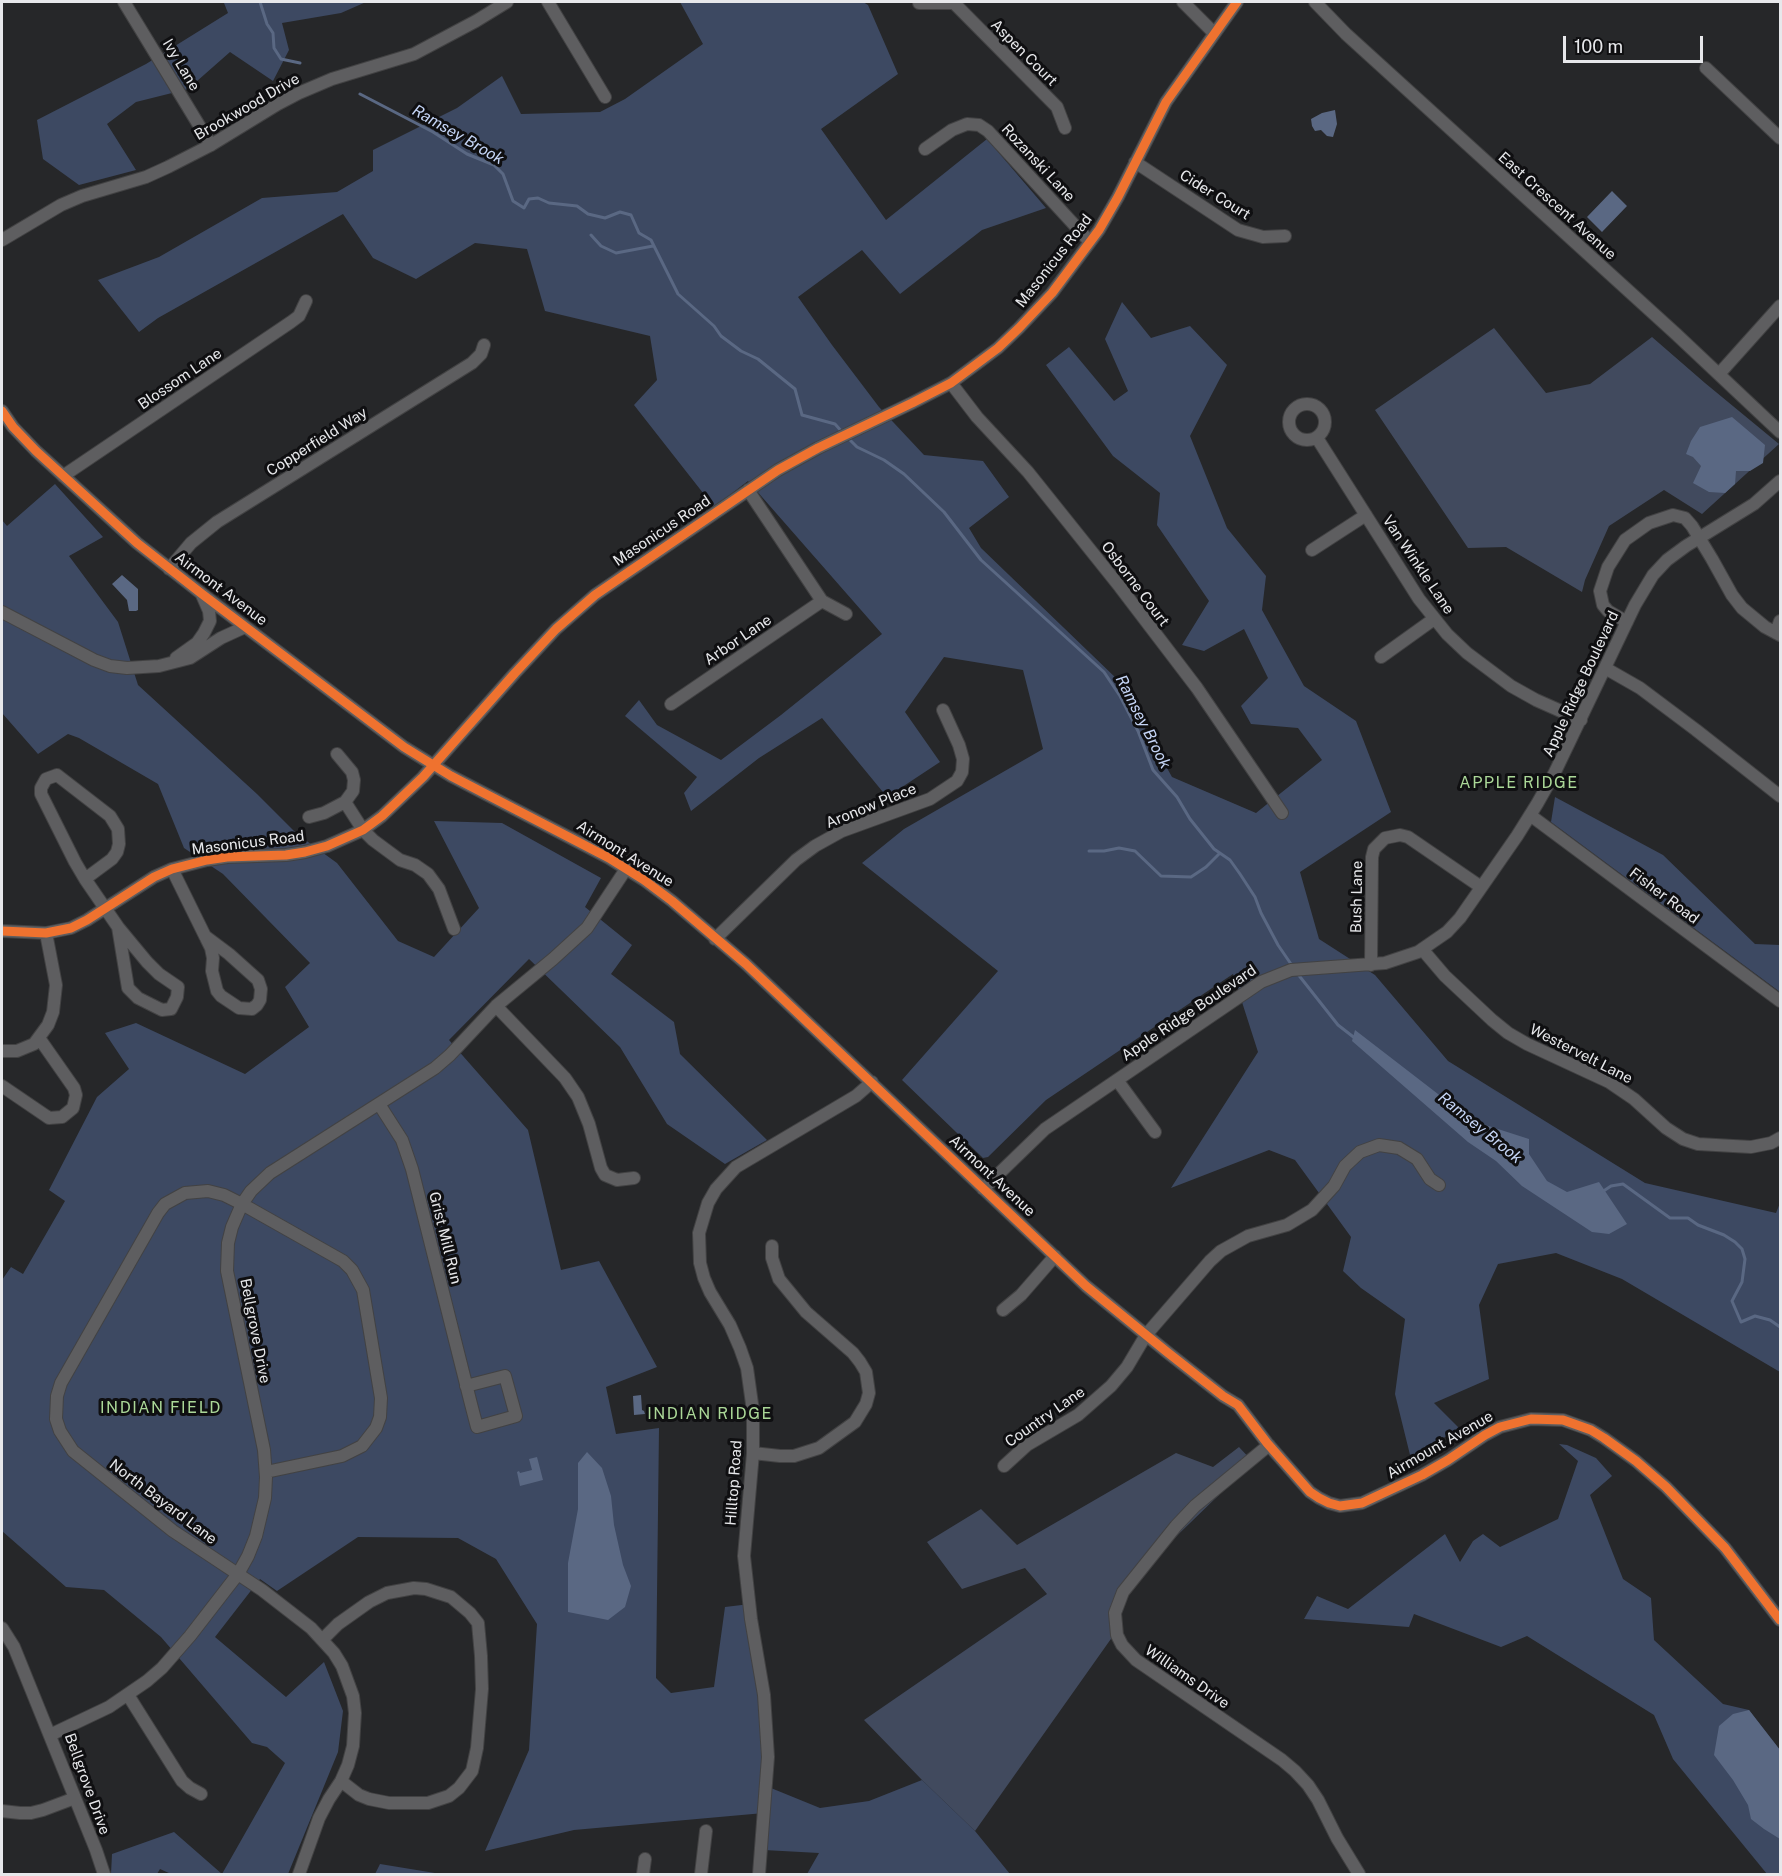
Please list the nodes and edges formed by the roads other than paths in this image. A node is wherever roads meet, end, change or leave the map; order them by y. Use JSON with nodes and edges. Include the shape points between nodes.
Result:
{"nodes":[{"id":1,"x":124,"y":2,"type":"edge"},
{"id":2,"x":507,"y":2,"type":"edge"},
{"id":3,"x":548,"y":2,"type":"edge"},
{"id":4,"x":955,"y":2,"type":"edge"},
{"id":5,"x":1183,"y":2,"type":"edge"},
{"id":6,"x":1237,"y":2,"type":"edge"},
{"id":7,"x":1315,"y":2,"type":"edge"},
{"id":8,"x":919,"y":3,"type":"edge"},
{"id":9,"x":1214,"y":33,"type":"junction"},
{"id":10,"x":1706,"y":68,"type":"dead end"},
{"id":11,"x":605,"y":98,"type":"dead end"},
{"id":12,"x":1065,"y":128,"type":"dead end"},
{"id":13,"x":1780,"y":138,"type":"edge"},
{"id":14,"x":211,"y":145,"type":"junction"},
{"id":15,"x":925,"y":148,"type":"dead end"},
{"id":16,"x":1136,"y":162,"type":"junction"},
{"id":17,"x":1285,"y":236,"type":"dead end"},
{"id":18,"x":2,"y":240,"type":"edge"},
{"id":19,"x":1090,"y":242,"type":"junction"},
{"id":20,"x":306,"y":301,"type":"dead end"},
{"id":21,"x":1780,"y":306,"type":"edge"},
{"id":22,"x":484,"y":345,"type":"dead end"},
{"id":23,"x":1719,"y":374,"type":"junction"},
{"id":24,"x":951,"y":382,"type":"junction"},
{"id":25,"x":2,"y":411,"type":"edge"},
{"id":26,"x":1780,"y":432,"type":"edge"},
{"id":27,"x":1317,"y":438,"type":"dead end"},
{"id":28,"x":63,"y":476,"type":"junction"},
{"id":29,"x":1780,"y":482,"type":"edge"},
{"id":30,"x":748,"y":490,"type":"junction"},
{"id":31,"x":1366,"y":515,"type":"junction"},
{"id":32,"x":1699,"y":538,"type":"junction"},
{"id":33,"x":1312,"y":550,"type":"dead end"},
{"id":34,"x":169,"y":569,"type":"junction"},
{"id":35,"x":202,"y":594,"type":"junction"},
{"id":36,"x":822,"y":601,"type":"junction"},
{"id":37,"x":2,"y":612,"type":"edge"},
{"id":38,"x":846,"y":614,"type":"dead end"},
{"id":39,"x":1434,"y":619,"type":"junction"},
{"id":40,"x":1626,"y":622,"type":"junction"},
{"id":41,"x":245,"y":627,"type":"junction"},
{"id":42,"x":1779,"y":630,"type":"edge"},
{"id":43,"x":1381,"y":657,"type":"dead end"},
{"id":44,"x":170,"y":663,"type":"junction"},
{"id":45,"x":1605,"y":668,"type":"junction"},
{"id":46,"x":671,"y":704,"type":"dead end"},
{"id":47,"x":943,"y":710,"type":"dead end"},
{"id":48,"x":1581,"y":720,"type":"junction"},
{"id":49,"x":337,"y":754,"type":"dead end"},
{"id":50,"x":432,"y":766,"type":"junction"},
{"id":51,"x":1780,"y":796,"type":"edge"},
{"id":52,"x":345,"y":802,"type":"junction"},
{"id":53,"x":1282,"y":813,"type":"dead end"},
{"id":54,"x":1530,"y":815,"type":"junction"},
{"id":55,"x":309,"y":818,"type":"dead end"},
{"id":56,"x":363,"y":830,"type":"junction"},
{"id":57,"x":626,"y":868,"type":"junction"},
{"id":58,"x":172,"y":869,"type":"junction"},
{"id":59,"x":85,"y":879,"type":"junction"},
{"id":60,"x":1481,"y":887,"type":"junction"},
{"id":61,"x":106,"y":908,"type":"junction"},
{"id":62,"x":117,"y":927,"type":"junction"},
{"id":63,"x":454,"y":929,"type":"dead end"},
{"id":64,"x":2,"y":931,"type":"edge"},
{"id":65,"x":46,"y":933,"type":"junction"},
{"id":66,"x":205,"y":936,"type":"junction"},
{"id":67,"x":715,"y":939,"type":"junction"},
{"id":68,"x":1422,"y":949,"type":"junction"},
{"id":69,"x":1371,"y":965,"type":"junction"},
{"id":70,"x":1780,"y":1001,"type":"edge"},
{"id":71,"x":496,"y":1006,"type":"junction"},
{"id":72,"x":39,"y":1038,"type":"junction"},
{"id":73,"x":2,"y":1051,"type":"edge"},
{"id":74,"x":1117,"y":1080,"type":"junction"},
{"id":75,"x":872,"y":1082,"type":"junction"},
{"id":76,"x":2,"y":1086,"type":"edge"},
{"id":77,"x":379,"y":1104,"type":"junction"},
{"id":78,"x":1155,"y":1132,"type":"dead end"},
{"id":79,"x":1780,"y":1138,"type":"edge"},
{"id":80,"x":634,"y":1178,"type":"dead end"},
{"id":81,"x":1439,"y":1185,"type":"dead end"},
{"id":82,"x":983,"y":1189,"type":"junction"},
{"id":83,"x":242,"y":1204,"type":"junction"},
{"id":84,"x":772,"y":1246,"type":"dead end"},
{"id":85,"x":1055,"y":1257,"type":"junction"},
{"id":86,"x":1003,"y":1310,"type":"dead end"},
{"id":87,"x":1146,"y":1335,"type":"junction"},
{"id":88,"x":466,"y":1386,"type":"junction"},
{"id":89,"x":1223,"y":1396,"type":"joint"},
{"id":90,"x":1269,"y":1445,"type":"junction"},
{"id":91,"x":753,"y":1453,"type":"junction"},
{"id":92,"x":1004,"y":1466,"type":"dead end"},
{"id":93,"x":266,"y":1472,"type":"junction"},
{"id":94,"x":238,"y":1574,"type":"junction"},
{"id":95,"x":1780,"y":1620,"type":"edge"},
{"id":96,"x":2,"y":1628,"type":"edge"},
{"id":97,"x":323,"y":1639,"type":"junction"},
{"id":98,"x":128,"y":1695,"type":"junction"},
{"id":99,"x":50,"y":1735,"type":"junction"},
{"id":100,"x":341,"y":1781,"type":"junction"},
{"id":101,"x":201,"y":1794,"type":"dead end"},
{"id":102,"x":75,"y":1798,"type":"junction"},
{"id":103,"x":2,"y":1811,"type":"edge"},
{"id":104,"x":706,"y":1831,"type":"dead end"},
{"id":105,"x":645,"y":1859,"type":"dead end"},
{"id":106,"x":104,"y":1875,"type":"edge"},
{"id":107,"x":299,"y":1875,"type":"edge"},
{"id":108,"x":643,"y":1875,"type":"edge"},
{"id":109,"x":701,"y":1875,"type":"edge"},
{"id":110,"x":759,"y":1875,"type":"edge"},
{"id":111,"x":1359,"y":1875,"type":"edge"}],
"edges":[{"from":1,"to":14,"type":"street","name":"Ivy Lane"},
{"from":2,"to":14,"type":"street","name":"Brookwood Drive","via":[[414,54],[299,93]]},
{"from":3,"to":11,"type":"street"},
{"from":4,"to":8,"type":"street","name":"Aspen Court"},
{"from":4,"to":12,"type":"street","name":"Aspen Court","via":[[1057,107]]},
{"from":5,"to":9,"type":"street"},
{"from":6,"to":9,"type":"street","name":"Masonicus Road"},
{"from":7,"to":23,"type":"street","name":"East Crescent Avenue"},
{"from":9,"to":16,"type":"street","name":"Masonicus Road","via":[[1166,102]]},
{"from":10,"to":13,"type":"street"},
{"from":14,"to":18,"type":"street","name":"Brookwood Drive","via":[[146,177],[61,205]]},
{"from":15,"to":19,"type":"street","name":"Rozanski Lane","via":[[952,130],[967,124],[979,125]]},
{"from":16,"to":17,"type":"street","name":"Cider Court","via":[[1238,230],[1263,237]]},
{"from":16,"to":19,"type":"street","name":"Masonicus Road"},
{"from":19,"to":24,"type":"street","name":"Masonicus Road","via":[[1032,315],[998,348]]},
{"from":20,"to":28,"type":"street","name":"Blossom Lane","via":[[299,316],[291,322]]},
{"from":21,"to":23,"type":"street"},
{"from":22,"to":34,"type":"street","name":"Copperfield Way","via":[[472,363],[217,522],[191,543]]},
{"from":23,"to":26,"type":"street","name":"East Crescent Avenue"},
{"from":24,"to":30,"type":"street","name":"Masonicus Road","via":[[797,459]]},
{"from":24,"to":53,"type":"street","name":"Osborne Court","via":[[1120,587],[1197,688]]},
{"from":25,"to":28,"type":"street","name":"Airmont Avenue","via":[[13,428]]},
{"from":27,"to":31,"type":"street","name":"Van Winkle Lane"},
{"from":28,"to":34,"type":"street","name":"Airmont Avenue"},
{"from":29,"to":32,"type":"street","name":"Apple Ridge Boulevard","via":[[1754,504]]},
{"from":30,"to":36,"type":"street"},
{"from":30,"to":50,"type":"street","name":"Masonicus Road","via":[[581,607],[535,651]]},
{"from":31,"to":33,"type":"street"},
{"from":31,"to":39,"type":"street","name":"Van Winkle Lane"},
{"from":32,"to":40,"type":"street","name":"Apple Ridge Boulevard","via":[[1653,575]]},
{"from":32,"to":40,"type":"street","via":[[1685,518],[1673,515],[1649,523],[1625,540],[1608,567],[1600,591],[1608,611]]},
{"from":32,"to":42,"type":"street","via":[[1742,608],[1753,619]]},
{"from":34,"to":35,"type":"street","name":"Airmont Avenue"},
{"from":35,"to":41,"type":"street","name":"Airmont Avenue"},
{"from":35,"to":44,"type":"street","via":[[210,621],[196,643]]},
{"from":36,"to":38,"type":"street"},
{"from":36,"to":46,"type":"street","name":"Arbor Lane"},
{"from":37,"to":44,"type":"street","via":[[110,666],[143,668]]},
{"from":39,"to":43,"type":"street"},
{"from":39,"to":48,"type":"street","name":"Van Winkle Lane","via":[[1492,673],[1536,700]]},
{"from":40,"to":45,"type":"street","name":"Apple Ridge Boulevard"},
{"from":41,"to":44,"type":"street","via":[[190,658]]},
{"from":41,"to":50,"type":"street","name":"Airmont Avenue"},
{"from":45,"to":48,"type":"street","name":"Apple Ridge Boulevard"},
{"from":45,"to":51,"type":"street","via":[[1640,688]]},
{"from":47,"to":67,"type":"street","name":"Aronow Place","via":[[963,759],[957,781],[930,799],[842,831],[815,846]]},
{"from":48,"to":54,"type":"street","name":"Apple Ridge Boulevard"},
{"from":49,"to":52,"type":"street","via":[[354,780],[353,791]]},
{"from":50,"to":56,"type":"street","name":"Masonicus Road"},
{"from":50,"to":57,"type":"street","name":"Airmont Avenue"},
{"from":52,"to":55,"type":"street"},
{"from":52,"to":56,"type":"street"},
{"from":54,"to":60,"type":"street","name":"Apple Ridge Boulevard"},
{"from":54,"to":70,"type":"street","name":"Fisher Road"},
{"from":56,"to":58,"type":"street","name":"Masonicus Road","via":[[305,852],[227,857]]},
{"from":56,"to":63,"type":"street","via":[[385,850],[428,874],[439,889]]},
{"from":57,"to":67,"type":"street","name":"Airmont Avenue"},
{"from":57,"to":71,"type":"street","name":"Bellgrove Drive","via":[[586,928]]},
{"from":58,"to":61,"type":"street","name":"Masonicus Road"},
{"from":58,"to":66,"type":"street"},
{"from":59,"to":59,"type":"street","via":[[117,852],[118,828],[110,816],[59,776],[51,776],[42,783],[41,794]]},
{"from":59,"to":61,"type":"street"},
{"from":60,"to":68,"type":"street","name":"Apple Ridge Boulevard","via":[[1447,932]]},
{"from":60,"to":69,"type":"street","name":"Bush Lane","via":[[1408,837],[1385,838],[1372,856]]},
{"from":61,"to":62,"type":"street"},
{"from":61,"to":65,"type":"street","name":"Masonicus Road","via":[[71,927]]},
{"from":62,"to":62,"type":"street","via":[[132,994],[168,1011],[178,987],[159,974]]},
{"from":64,"to":65,"type":"street","name":"Masonicus Road"},
{"from":65,"to":72,"type":"street","via":[[56,999]]},
{"from":66,"to":66,"type":"street","via":[[211,948],[217,991],[239,1008],[252,1009],[260,1000],[258,980]]},
{"from":67,"to":75,"type":"street","name":"Airmont Avenue","via":[[746,963]]},
{"from":68,"to":69,"type":"street","name":"Apple Ridge Boulevard","via":[[1402,959]]},
{"from":68,"to":79,"type":"street","name":"Westervelt Lane","via":[[1445,976],[1508,1033],[1609,1082],[1683,1139],[1698,1144],[1750,1147]]},
{"from":69,"to":74,"type":"street","name":"Apple Ridge Boulevard","via":[[1307,968],[1275,975]]},
{"from":71,"to":77,"type":"street","name":"Bellgrove Drive","via":[[435,1068]]},
{"from":71,"to":80,"type":"street","via":[[565,1078],[578,1097],[605,1174],[617,1180]]},
{"from":72,"to":73,"type":"street","via":[[26,1049]]},
{"from":72,"to":76,"type":"street","via":[[74,1088],[73,1108],[62,1117],[49,1118]]},
{"from":74,"to":78,"type":"street"},
{"from":74,"to":82,"type":"street","name":"Apple Ridge Boulevard","via":[[1046,1129]]},
{"from":75,"to":82,"type":"street","name":"Airmont Avenue"},
{"from":75,"to":91,"type":"street","name":"Hilltop Road","via":[[856,1096],[736,1167],[716,1189],[703,1218],[700,1263],[747,1368]]},
{"from":77,"to":83,"type":"street","name":"Bellgrove Drive","via":[[270,1173]]},
{"from":77,"to":88,"type":"street","name":"Grist Mill Run","via":[[402,1140],[412,1169]]},
{"from":81,"to":87,"type":"street","name":"Country Lane","via":[[1417,1159],[1399,1148],[1379,1145],[1360,1152],[1312,1210],[1287,1225],[1248,1236],[1221,1251]]},
{"from":82,"to":85,"type":"street","name":"Airmont Avenue"},
{"from":83,"to":93,"type":"street","name":"Bellgrove Drive","via":[[228,1244],[227,1271]]},
{"from":83,"to":93,"type":"street","name":"North Bayard Lane","via":[[333,1255],[352,1270],[363,1290],[381,1398],[376,1428],[353,1452]]},
{"from":83,"to":94,"type":"street","name":"North Bayard Lane","via":[[224,1195],[197,1191],[165,1204],[61,1383],[56,1407],[60,1431],[73,1451],[155,1517]]},
{"from":84,"to":91,"type":"street","via":[[779,1279],[806,1312],[861,1362],[868,1393],[855,1422],[819,1448],[794,1456]]},
{"from":85,"to":86,"type":"street"},
{"from":85,"to":87,"type":"street","name":"Airmont Avenue"},
{"from":87,"to":89,"type":"street","name":"Airmont Avenue"},
{"from":87,"to":92,"type":"street","name":"Country Lane","via":[[1127,1367],[1094,1403],[1027,1445]]},
{"from":88,"to":88,"type":"street","name":"Grist Mill Run","via":[[505,1376],[516,1416],[477,1427]]},
{"from":89,"to":90,"type":"street","name":"Airmount Avenue","via":[[1238,1405]]},
{"from":90,"to":95,"type":"street","name":"Airmount Avenue","via":[[1310,1492],[1329,1503],[1351,1505],[1422,1475],[1500,1427],[1531,1419],[1578,1424],[1604,1438],[1666,1486],[1725,1548]]},
{"from":90,"to":111,"type":"street","name":"Williams Drive","via":[[1208,1494],[1176,1526],[1123,1592],[1117,1603],[1115,1624],[1122,1645],[1136,1660],[1295,1771],[1318,1800]]},
{"from":91,"to":110,"type":"street","name":"Hilltop Road","via":[[744,1556],[764,1695],[768,1757]]},
{"from":93,"to":94,"type":"street","name":"Bellgrove Drive","via":[[261,1519]]},
{"from":94,"to":97,"type":"street","name":"North Bayard Lane"},
{"from":94,"to":98,"type":"street","name":"Bellgrove Drive","via":[[162,1668]]},
{"from":96,"to":99,"type":"street","via":[[14,1647]]},
{"from":97,"to":100,"type":"street","name":"North Bayard Lane","via":[[348,1679],[355,1713],[353,1746]]},
{"from":97,"to":100,"type":"street","via":[[369,1602],[387,1593],[414,1588],[451,1597],[478,1623],[482,1689],[477,1748],[472,1771],[459,1788],[428,1803],[389,1803],[369,1800]]},
{"from":98,"to":99,"type":"street","name":"Bellgrove Drive"},
{"from":98,"to":101,"type":"street","via":[[182,1781]]},
{"from":99,"to":102,"type":"street","name":"Bellgrove Drive"},
{"from":100,"to":107,"type":"street","name":"North Bayard Lane","via":[[319,1818]]},
{"from":102,"to":103,"type":"street","via":[[31,1813]]},
{"from":102,"to":106,"type":"street","name":"Bellgrove Drive"},
{"from":104,"to":109,"type":"street"},
{"from":105,"to":108,"type":"street"}]}
